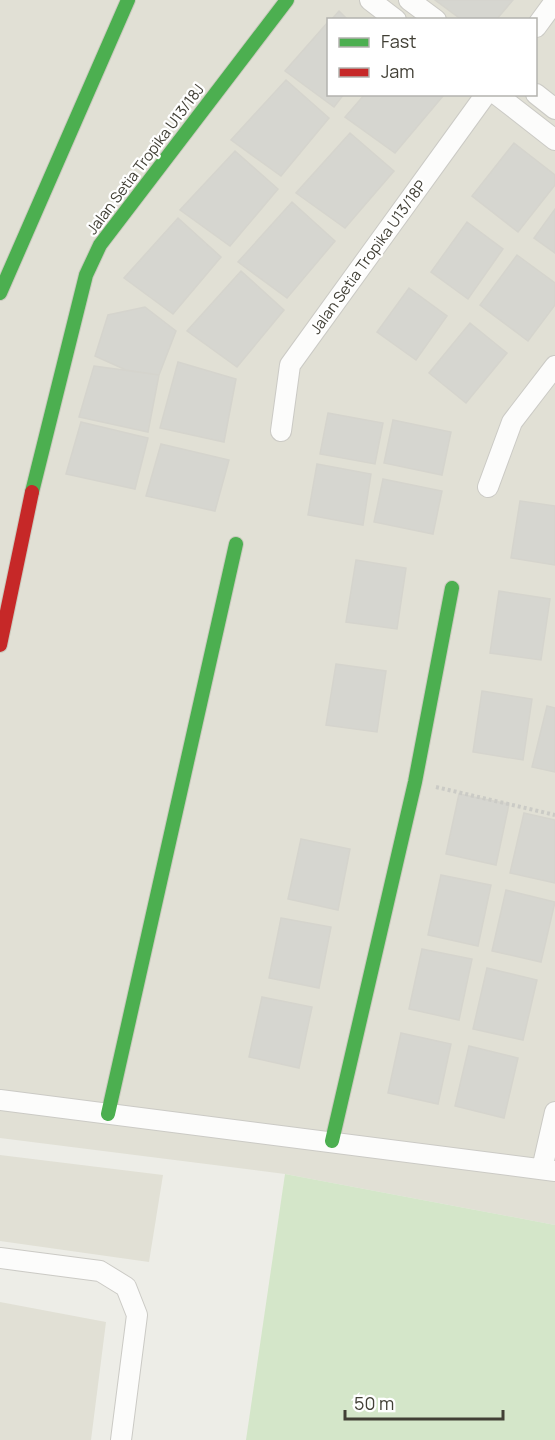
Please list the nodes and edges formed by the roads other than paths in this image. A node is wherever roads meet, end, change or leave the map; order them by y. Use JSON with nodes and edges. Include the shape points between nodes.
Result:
{"nodes":[{"id":1,"x":128,"y":0,"type":"edge"},
{"id":2,"x":286,"y":0,"type":"edge"},
{"id":3,"x":370,"y":0,"type":"edge"},
{"id":4,"x":409,"y":0,"type":"edge"},
{"id":5,"x":555,"y":1,"type":"edge"},
{"id":6,"x":393,"y":18,"type":"edge"},
{"id":7,"x":433,"y":18,"type":"edge"},
{"id":8,"x":537,"y":26,"type":"edge"},
{"id":9,"x":537,"y":95,"type":"edge"},
{"id":10,"x":485,"y":96,"type":"edge"},
{"id":11,"x":499,"y":96,"type":"edge"},
{"id":12,"x":555,"y":109,"type":"edge"},
{"id":13,"x":555,"y":140,"type":"edge"},
{"id":14,"x":0,"y":293,"type":"edge"},
{"id":15,"x":555,"y":366,"type":"edge"},
{"id":16,"x":281,"y":431,"type":"dead end"},
{"id":17,"x":488,"y":487,"type":"dead end"},
{"id":18,"x":236,"y":544,"type":"dead end"},
{"id":19,"x":453,"y":588,"type":"dead end"},
{"id":20,"x":5,"y":602,"type":"edge"},
{"id":21,"x":0,"y":645,"type":"edge"},
{"id":22,"x":0,"y":1100,"type":"edge"},
{"id":23,"x":555,"y":1112,"type":"edge"},
{"id":24,"x":108,"y":1114,"type":"junction"},
{"id":25,"x":332,"y":1141,"type":"junction"},
{"id":26,"x":549,"y":1170,"type":"edge"},
{"id":27,"x":0,"y":1258,"type":"edge"},
{"id":28,"x":121,"y":1440,"type":"edge"}],
"edges":[{"from":1,"to":14,"type":"street"},
{"from":2,"to":20,"type":"street","name":"Jalan Setia Tropika U13/18J","via":[[100,245],[86,275]]},
{"from":3,"to":6,"type":"street"},
{"from":4,"to":7,"type":"street"},
{"from":5,"to":8,"type":"street"},
{"from":9,"to":12,"type":"street"},
{"from":10,"to":16,"type":"street","name":"Jalan Setia Tropika U13/18P","via":[[290,365]]},
{"from":11,"to":13,"type":"street"},
{"from":15,"to":17,"type":"street","via":[[512,422]]},
{"from":18,"to":24,"type":"street"},
{"from":19,"to":25,"type":"street","via":[[415,783]]},
{"from":20,"to":21,"type":"street","name":"Jalan Setia Tropika U13/18J"},
{"from":22,"to":24,"type":"street"},
{"from":23,"to":26,"type":"street"},
{"from":24,"to":25,"type":"street"},
{"from":25,"to":26,"type":"street"},
{"from":27,"to":28,"type":"street","via":[[100,1271],[126,1287],[137,1315]]}]}
